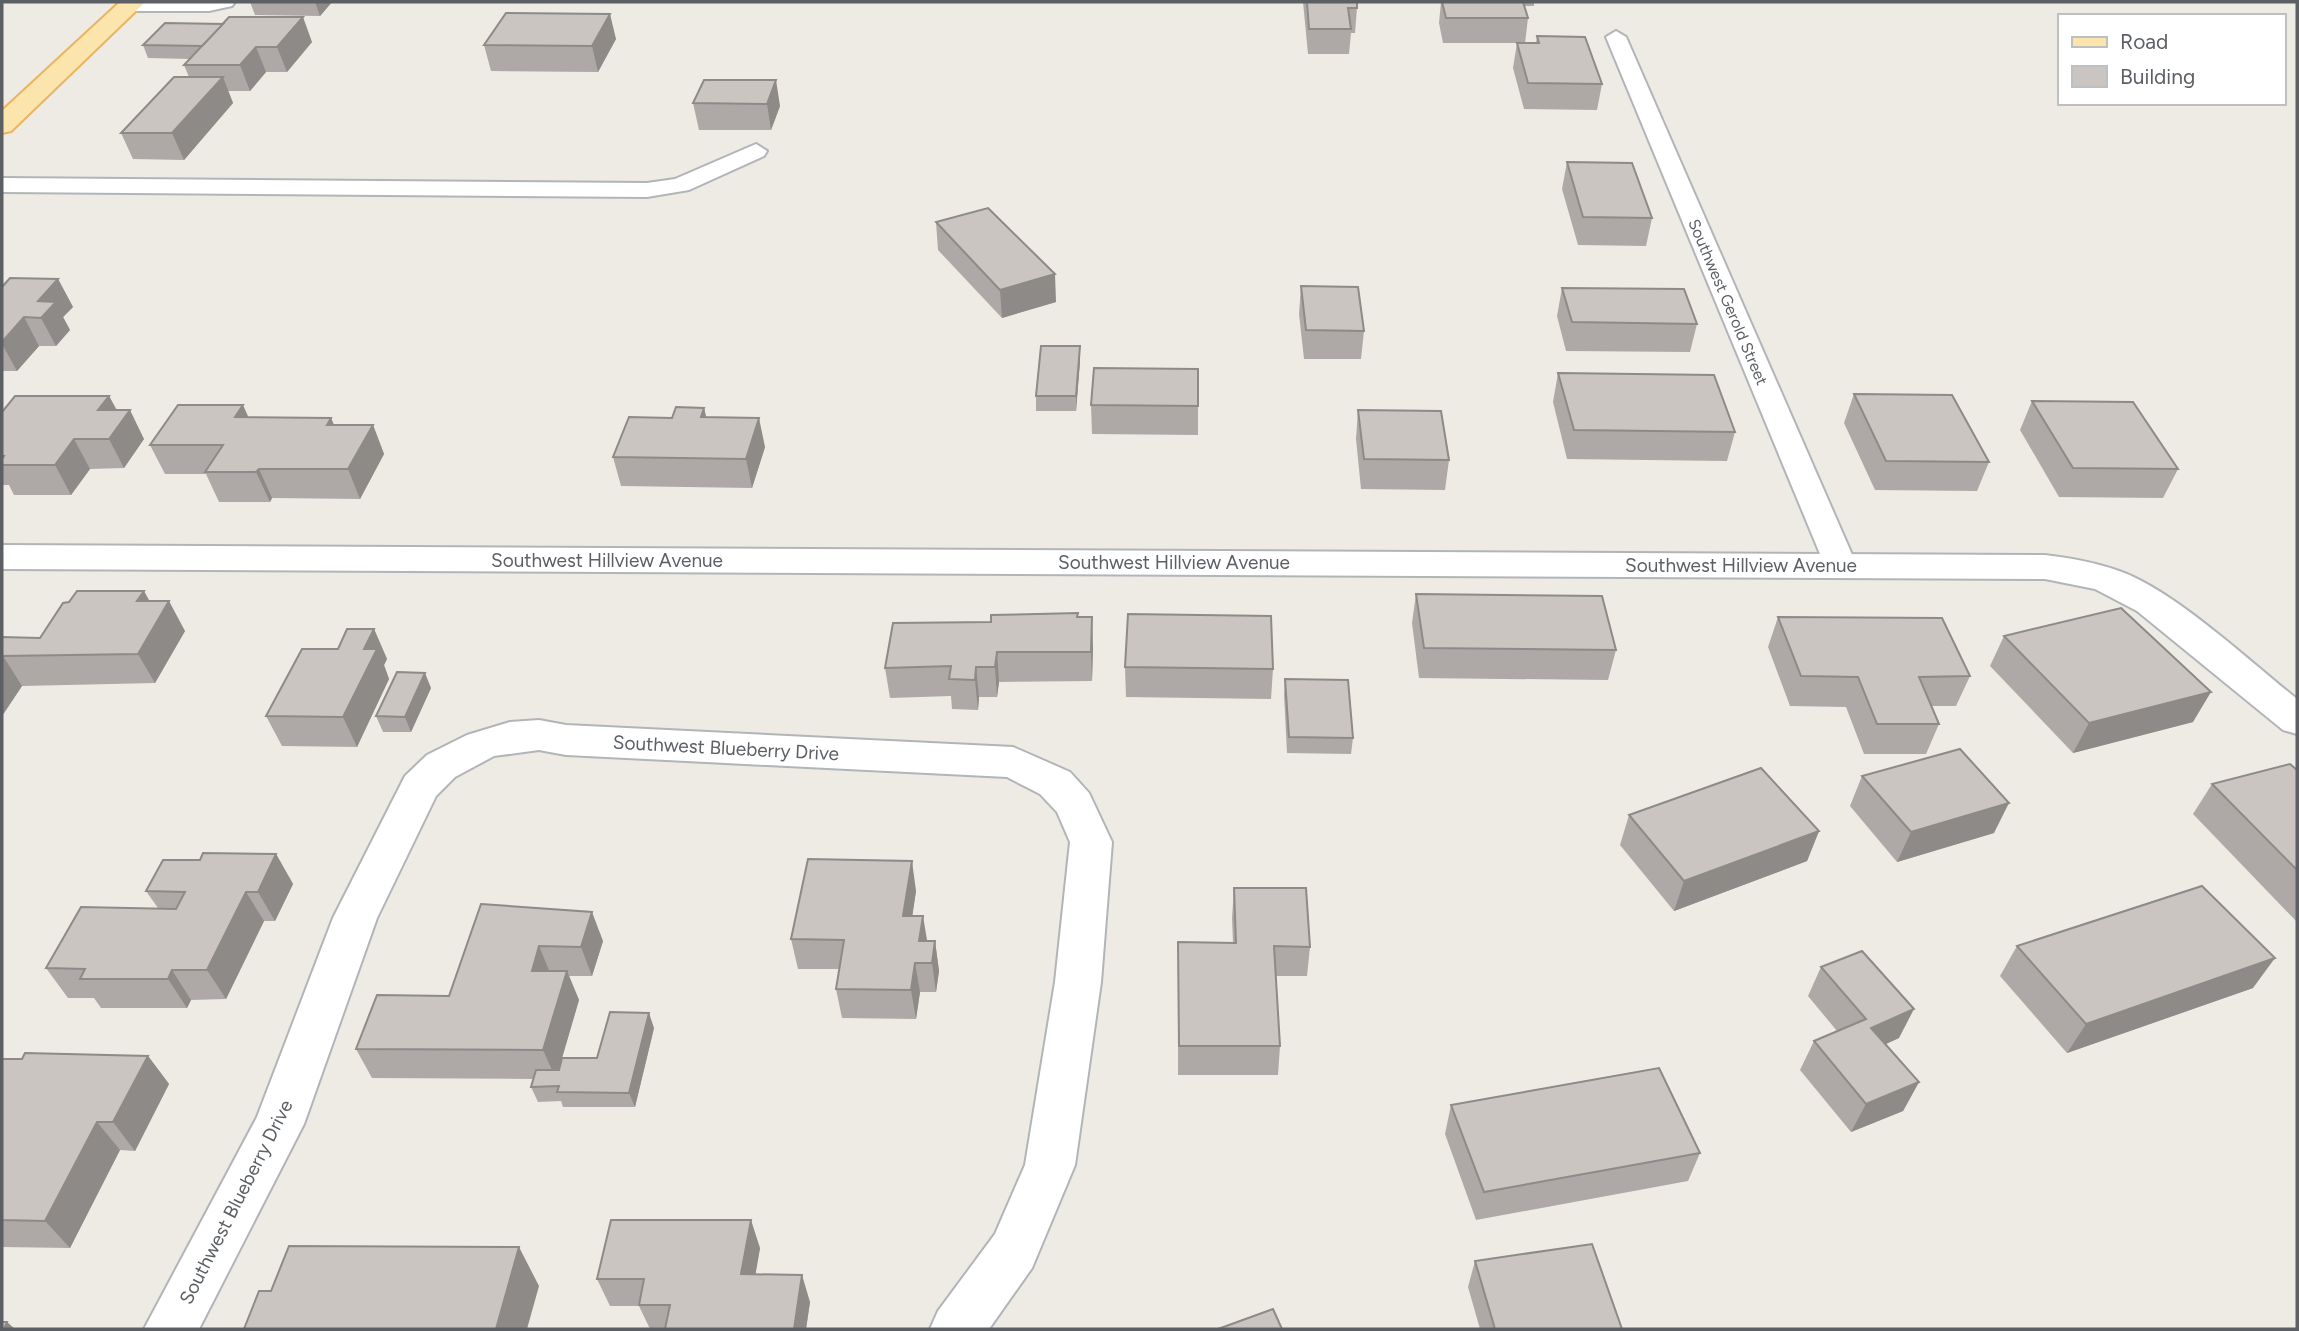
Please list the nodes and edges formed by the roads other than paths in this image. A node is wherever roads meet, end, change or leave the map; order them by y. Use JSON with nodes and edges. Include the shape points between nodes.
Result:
{"nodes":[{"id":1,"x":225,"y":2,"type":"edge"},
{"id":2,"x":131,"y":3,"type":"edge"},
{"id":3,"x":1616,"y":37,"type":"dead end"},
{"id":4,"x":2,"y":125,"type":"edge"},
{"id":5,"x":756,"y":151,"type":"dead end"},
{"id":6,"x":2,"y":185,"type":"edge"},
{"id":7,"x":2,"y":557,"type":"edge"},
{"id":8,"x":1842,"y":566,"type":"junction"},
{"id":9,"x":2297,"y":720,"type":"edge"},
{"id":10,"x":171,"y":1329,"type":"edge"},
{"id":11,"x":957,"y":1329,"type":"edge"}],
"edges":[{"from":1,"to":2,"type":"lane"},
{"from":2,"to":4,"type":"main road"},
{"from":3,"to":8,"type":"lane","name":"Southwest Gerold Street"},
{"from":5,"to":6,"type":"lane","via":[[681,185],[647,190]]},
{"from":7,"to":8,"type":"street","name":"Southwest Hillview Avenue"},
{"from":8,"to":9,"type":"street","name":"Southwest Hillview Avenue","via":[[2045,567],[2108,580],[2150,602]]},
{"from":10,"to":11,"type":"street","name":"Southwest Blueberry Drive","via":[[279,1124],[355,918],[420,787],[441,766],[481,745],[539,735],[1013,762],[1055,783],[1074,804],[1091,842],[1078,982],[1050,1165],[1014,1251]]}]}
